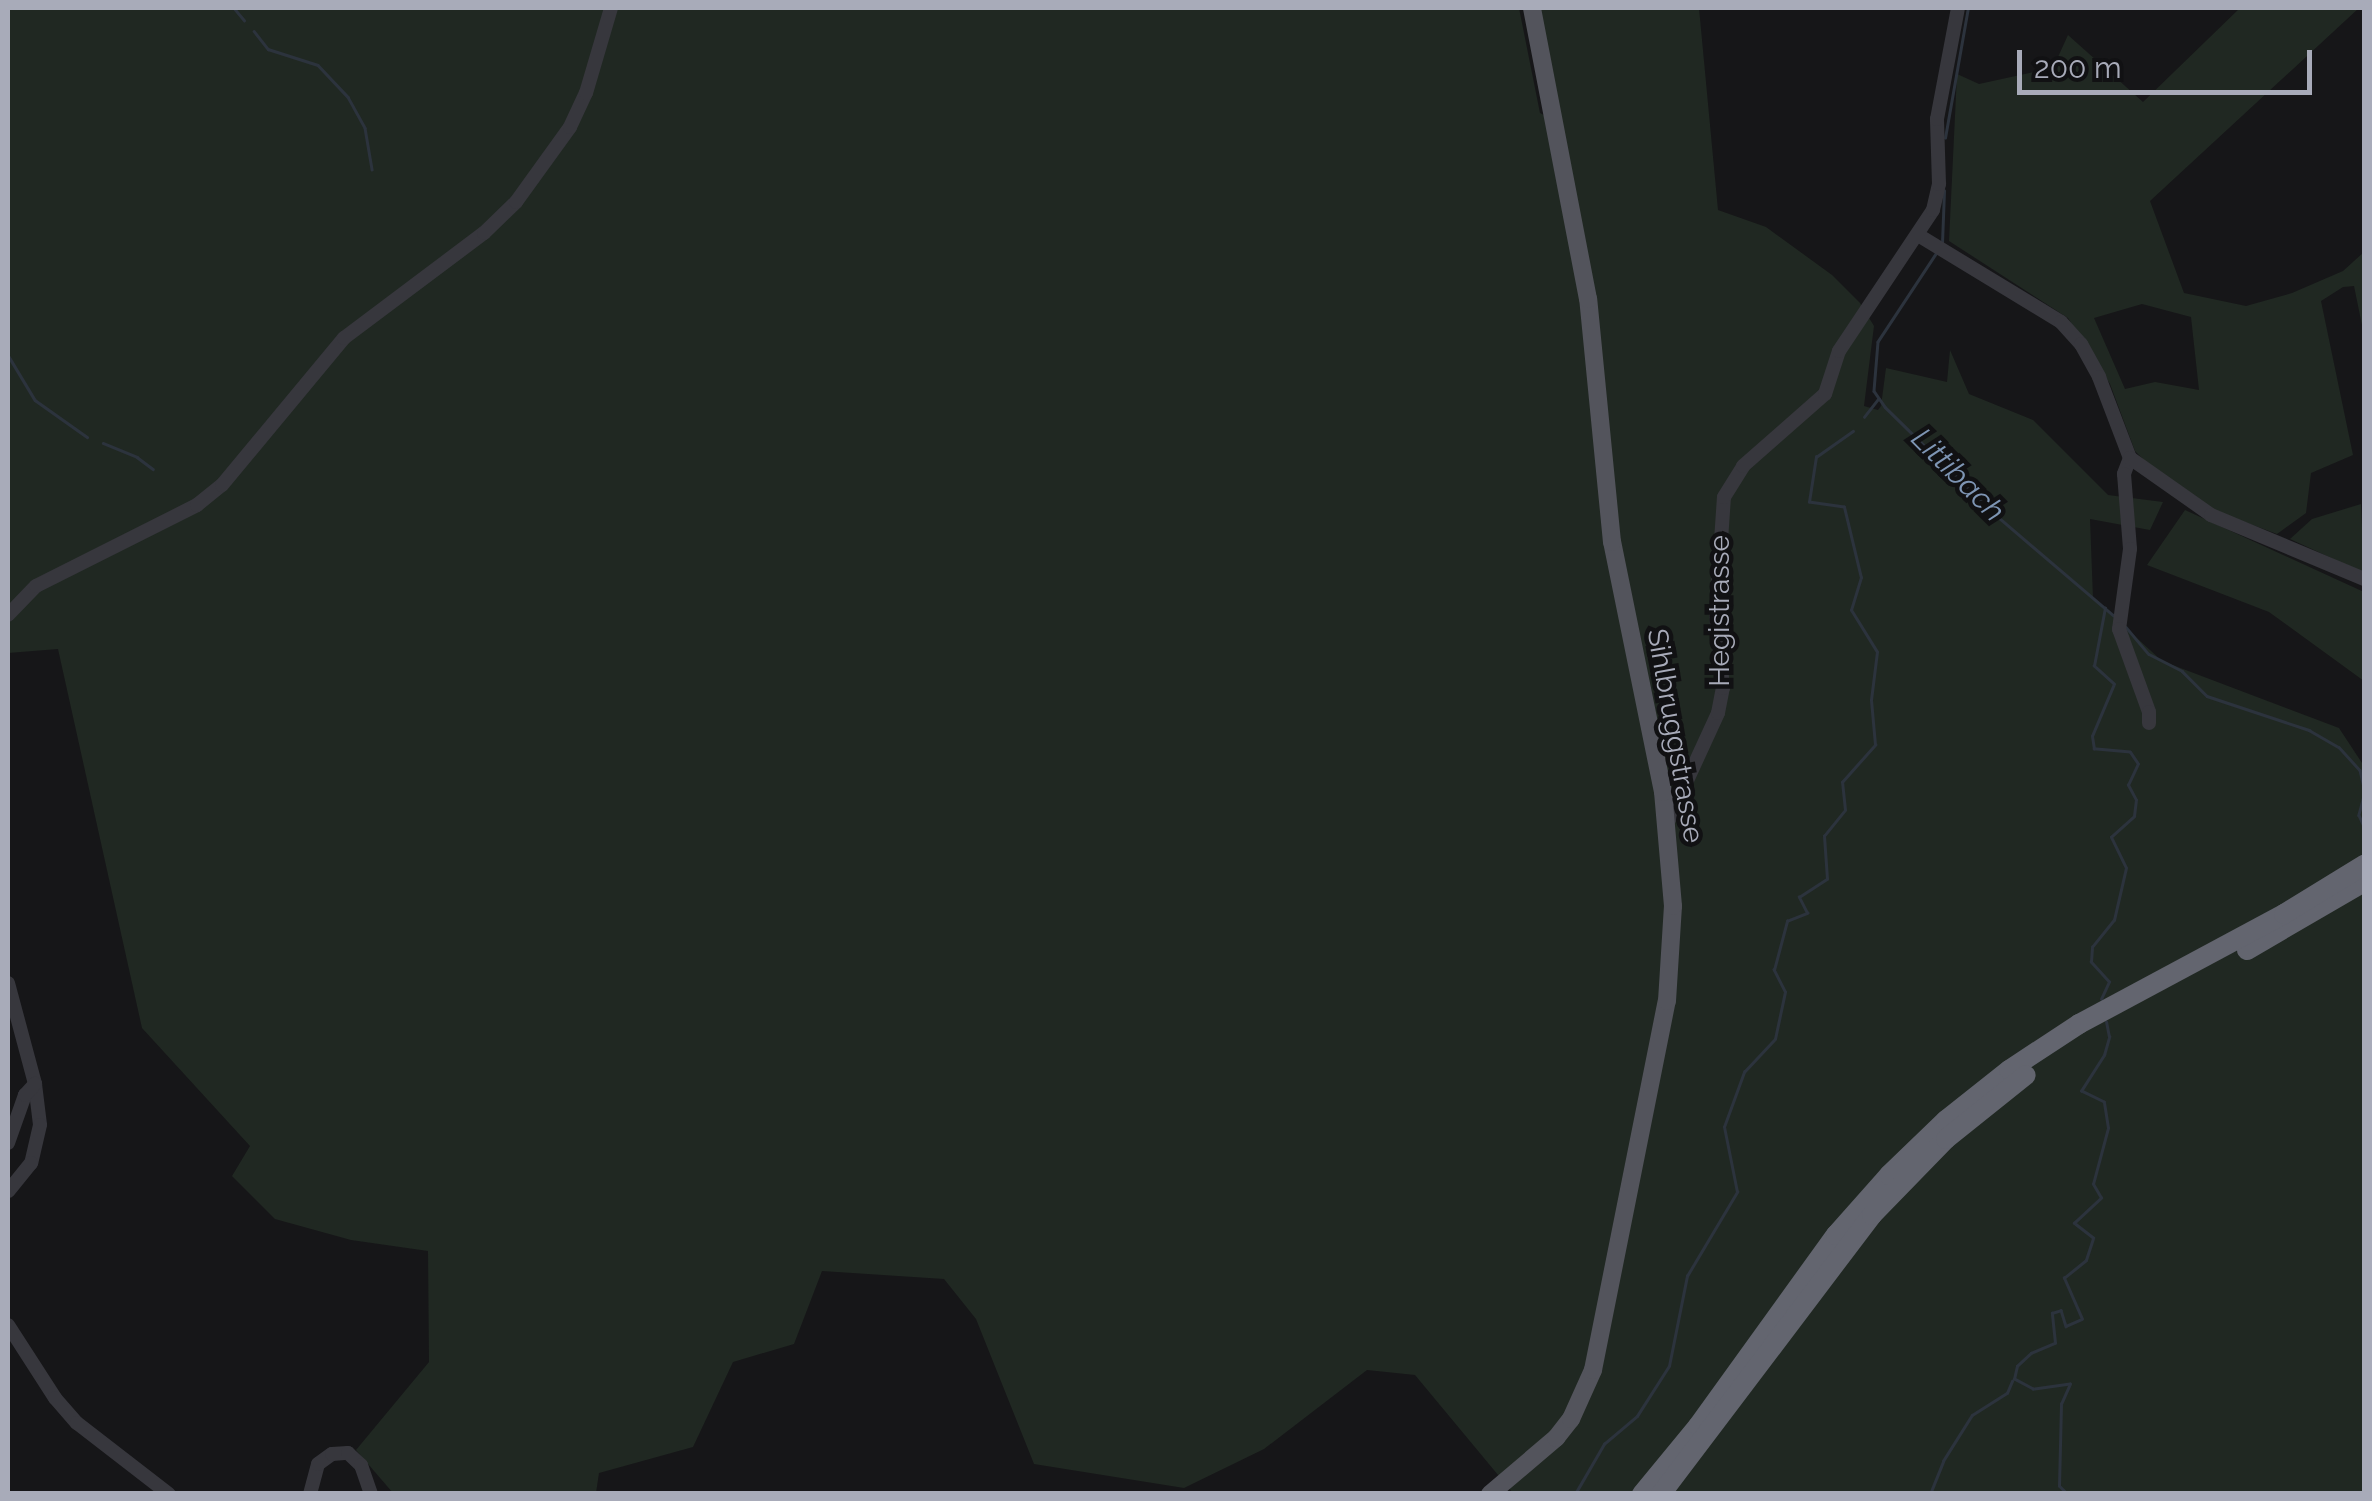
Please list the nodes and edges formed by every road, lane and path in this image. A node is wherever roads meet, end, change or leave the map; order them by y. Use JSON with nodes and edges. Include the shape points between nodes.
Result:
{"nodes":[{"id":1,"x":611,"y":8,"type":"edge"},
{"id":2,"x":1532,"y":8,"type":"edge"},
{"id":3,"x":1958,"y":8,"type":"edge"},
{"id":4,"x":1918,"y":234,"type":"junction"},
{"id":5,"x":2130,"y":458,"type":"junction"},
{"id":6,"x":2364,"y":579,"type":"edge"},
{"id":7,"x":8,"y":614,"type":"edge"},
{"id":8,"x":2149,"y":723,"type":"dead end"},
{"id":9,"x":1667,"y":824,"type":"junction"},
{"id":10,"x":2364,"y":865,"type":"edge"},
{"id":11,"x":2364,"y":882,"type":"edge"},
{"id":12,"x":2313,"y":906,"type":"junction"},
{"id":13,"x":8,"y":983,"type":"edge"},
{"id":14,"x":2031,"y":1063,"type":"junction"},
{"id":15,"x":35,"y":1084,"type":"junction"},
{"id":16,"x":8,"y":1144,"type":"edge"},
{"id":17,"x":8,"y":1191,"type":"edge"},
{"id":18,"x":8,"y":1325,"type":"edge"},
{"id":19,"x":170,"y":1494,"type":"edge"},
{"id":20,"x":310,"y":1494,"type":"edge"},
{"id":21,"x":371,"y":1494,"type":"edge"},
{"id":22,"x":1490,"y":1494,"type":"edge"},
{"id":23,"x":1642,"y":1494,"type":"edge"},
{"id":24,"x":1661,"y":1494,"type":"edge"}],
"edges":[{"from":1,"to":7,"type":"street","via":[[570,127],[516,202],[344,338],[198,505],[36,586]]},
{"from":2,"to":9,"type":"main road","name":"Sihlbruggstrasse","via":[[1588,300],[1612,542]]},
{"from":3,"to":4,"type":"street","name":"Hegistrasse","via":[[1937,119],[1939,184]]},
{"from":4,"to":5,"type":"street","via":[[2061,322],[2081,344]]},
{"from":4,"to":9,"type":"street","name":"Hegistrasse","via":[[1838,351],[1824,394],[1743,466],[1724,497],[1716,614],[1723,688]]},
{"from":5,"to":6,"type":"street","via":[[2210,515]]},
{"from":5,"to":8,"type":"street","via":[[2124,474],[2130,549],[2119,629]]},
{"from":9,"to":22,"type":"main road","name":"Sihlbruggstrasse","via":[[1673,906],[1667,1001],[1603,1337],[1570,1419],[1539,1457]]},
{"from":10,"to":12,"type":"highway"},
{"from":11,"to":12,"type":"highway"},
{"from":12,"to":14,"type":"highway"},
{"from":13,"to":15,"type":"street"},
{"from":14,"to":23,"type":"highway","via":[[1936,1129],[1853,1215]]},
{"from":14,"to":24,"type":"highway","via":[[1872,1214]]},
{"from":15,"to":16,"type":"street"},
{"from":15,"to":17,"type":"street","via":[[38,1144]]},
{"from":18,"to":19,"type":"street","via":[[77,1423]]},
{"from":20,"to":21,"type":"street","via":[[318,1464],[348,1453],[361,1465]]}]}
